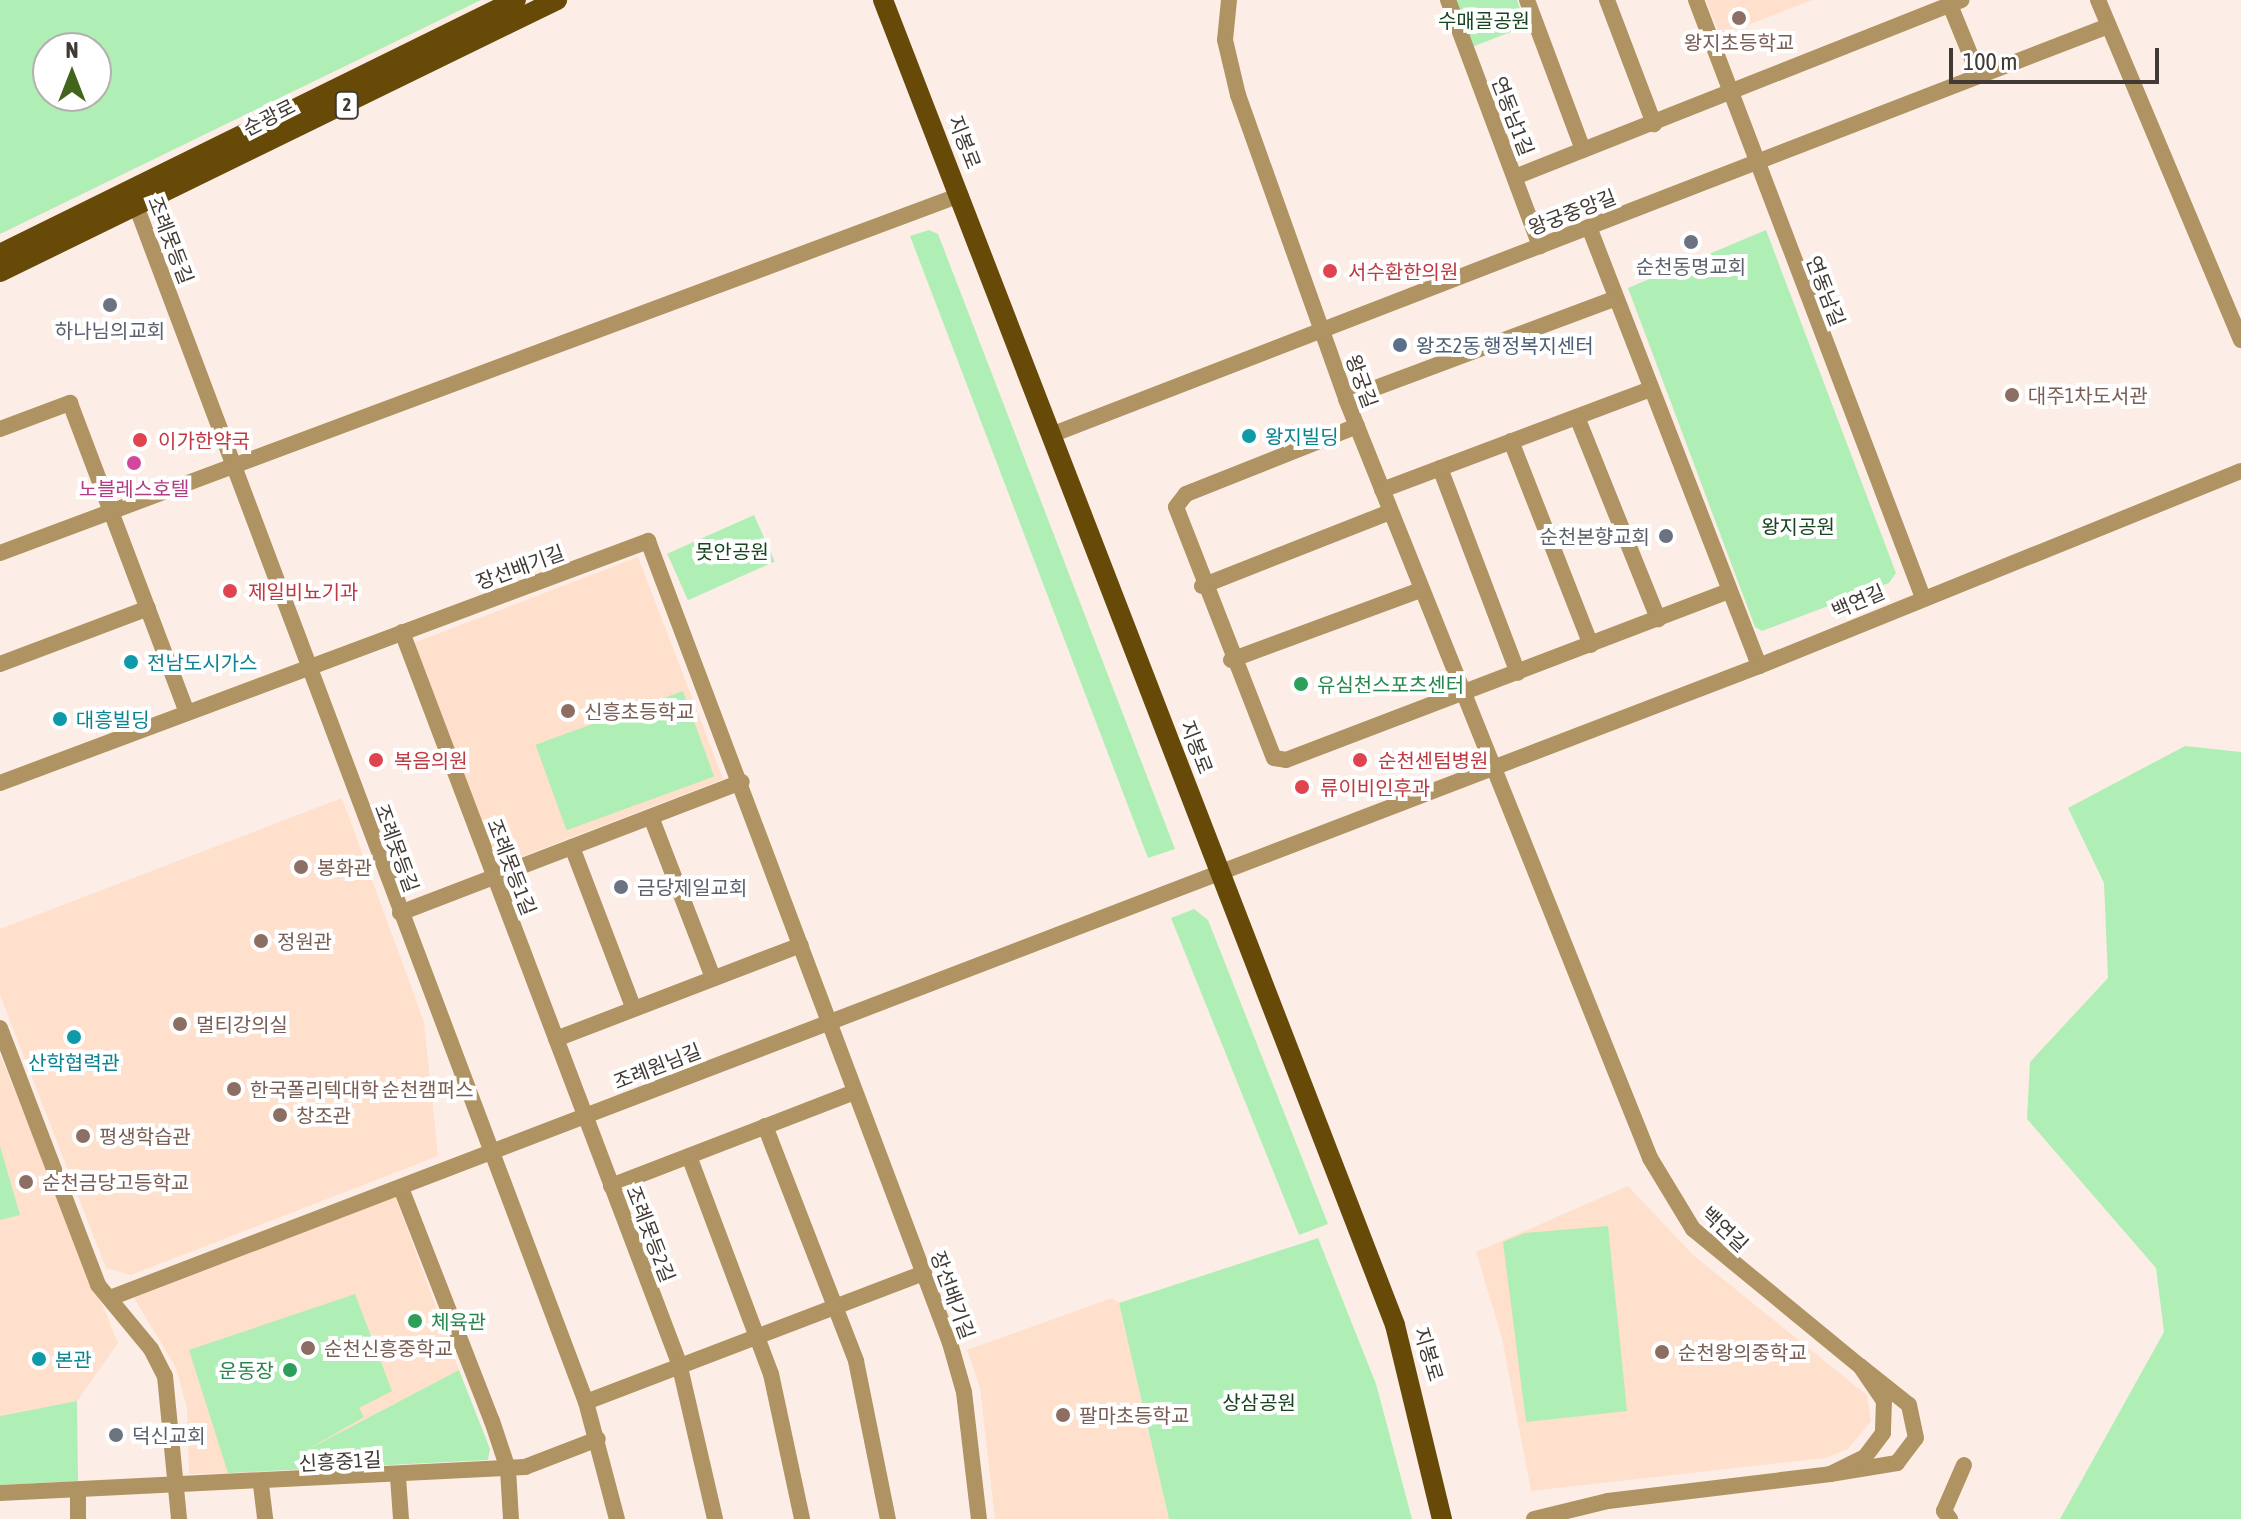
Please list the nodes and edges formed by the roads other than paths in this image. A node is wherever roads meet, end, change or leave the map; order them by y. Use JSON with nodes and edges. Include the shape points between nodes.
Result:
{"nodes":[{"id":1,"x":516,"y":0,"type":"edge"},
{"id":2,"x":557,"y":0,"type":"edge"},
{"id":3,"x":883,"y":0,"type":"edge"},
{"id":4,"x":1229,"y":0,"type":"edge"},
{"id":5,"x":1448,"y":0,"type":"edge"},
{"id":6,"x":1527,"y":0,"type":"edge"},
{"id":7,"x":1607,"y":0,"type":"edge"},
{"id":8,"x":1696,"y":0,"type":"edge"},
{"id":9,"x":2098,"y":0,"type":"edge"},
{"id":10,"x":1953,"y":2,"type":"edge"},
{"id":11,"x":2108,"y":26,"type":"junction"},
{"id":12,"x":1979,"y":76,"type":"junction"},
{"id":13,"x":1731,"y":94,"type":"junction"},
{"id":14,"x":1654,"y":124,"type":"junction"},
{"id":15,"x":1583,"y":150,"type":"junction"},
{"id":16,"x":1756,"y":162,"type":"junction"},
{"id":17,"x":1515,"y":177,"type":"junction"},
{"id":18,"x":960,"y":195,"type":"junction"},
{"id":19,"x":134,"y":200,"type":"junction"},
{"id":20,"x":1589,"y":227,"type":"junction"},
{"id":21,"x":1540,"y":246,"type":"junction"},
{"id":22,"x":0,"y":254,"type":"edge"},
{"id":23,"x":0,"y":272,"type":"edge"},
{"id":24,"x":1616,"y":298,"type":"junction"},
{"id":25,"x":1323,"y":330,"type":"junction"},
{"id":26,"x":2241,"y":340,"type":"edge"},
{"id":27,"x":1651,"y":389,"type":"junction"},
{"id":28,"x":1346,"y":399,"type":"junction"},
{"id":29,"x":1577,"y":417,"type":"junction"},
{"id":30,"x":1357,"y":426,"type":"junction"},
{"id":31,"x":0,"y":429,"type":"edge"},
{"id":32,"x":1051,"y":435,"type":"junction"},
{"id":33,"x":1511,"y":441,"type":"junction"},
{"id":34,"x":236,"y":464,"type":"junction"},
{"id":35,"x":1440,"y":468,"type":"junction"},
{"id":36,"x":2241,"y":471,"type":"edge"},
{"id":37,"x":1382,"y":490,"type":"junction"},
{"id":38,"x":112,"y":511,"type":"junction"},
{"id":39,"x":1390,"y":512,"type":"junction"},
{"id":40,"x":1,"y":550,"type":"edge"},
{"id":41,"x":1202,"y":586,"type":"junction"},
{"id":42,"x":1420,"y":590,"type":"junction"},
{"id":43,"x":1729,"y":591,"type":"junction"},
{"id":44,"x":1922,"y":595,"type":"junction"},
{"id":45,"x":148,"y":608,"type":"junction"},
{"id":46,"x":1658,"y":619,"type":"junction"},
{"id":47,"x":402,"y":632,"type":"junction"},
{"id":48,"x":1591,"y":645,"type":"junction"},
{"id":49,"x":1231,"y":660,"type":"junction"},
{"id":50,"x":0,"y":664,"type":"edge"},
{"id":51,"x":1759,"y":666,"type":"junction"},
{"id":52,"x":310,"y":667,"type":"junction"},
{"id":53,"x":1518,"y":673,"type":"junction"},
{"id":54,"x":1463,"y":692,"type":"junction"},
{"id":55,"x":187,"y":713,"type":"junction"},
{"id":56,"x":1491,"y":768,"type":"junction"},
{"id":57,"x":742,"y":782,"type":"junction"},
{"id":58,"x":0,"y":783,"type":"edge"},
{"id":59,"x":651,"y":817,"type":"junction"},
{"id":60,"x":572,"y":847,"type":"junction"},
{"id":61,"x":1218,"y":869,"type":"junction"},
{"id":62,"x":493,"y":876,"type":"junction"},
{"id":63,"x":400,"y":913,"type":"junction"},
{"id":64,"x":801,"y":945,"type":"junction"},
{"id":65,"x":713,"y":978,"type":"junction"},
{"id":66,"x":634,"y":1009,"type":"junction"},
{"id":67,"x":829,"y":1021,"type":"junction"},
{"id":68,"x":0,"y":1028,"type":"edge"},
{"id":69,"x":556,"y":1039,"type":"junction"},
{"id":70,"x":855,"y":1092,"type":"junction"},
{"id":71,"x":585,"y":1116,"type":"junction"},
{"id":72,"x":765,"y":1126,"type":"junction"},
{"id":73,"x":493,"y":1152,"type":"junction"},
{"id":74,"x":689,"y":1156,"type":"junction"},
{"id":75,"x":611,"y":1186,"type":"junction"},
{"id":76,"x":401,"y":1188,"type":"junction"},
{"id":77,"x":924,"y":1273,"type":"junction"},
{"id":78,"x":110,"y":1298,"type":"junction"},
{"id":79,"x":837,"y":1306,"type":"junction"},
{"id":80,"x":758,"y":1336,"type":"junction"},
{"id":81,"x":680,"y":1366,"type":"junction"},
{"id":82,"x":1860,"y":1366,"type":"junction"},
{"id":83,"x":586,"y":1402,"type":"junction"},
{"id":84,"x":598,"y":1439,"type":"junction"},
{"id":85,"x":1964,"y":1465,"type":"dead end"},
{"id":86,"x":508,"y":1469,"type":"junction"},
{"id":87,"x":1830,"y":1474,"type":"junction"},
{"id":88,"x":398,"y":1477,"type":"junction"},
{"id":89,"x":261,"y":1485,"type":"junction"},
{"id":90,"x":178,"y":1488,"type":"junction"},
{"id":91,"x":78,"y":1492,"type":"junction"},
{"id":92,"x":0,"y":1493,"type":"edge"},
{"id":93,"x":78,"y":1519,"type":"edge"},
{"id":94,"x":179,"y":1519,"type":"edge"},
{"id":95,"x":265,"y":1519,"type":"edge"},
{"id":96,"x":401,"y":1519,"type":"edge"},
{"id":97,"x":511,"y":1519,"type":"edge"},
{"id":98,"x":617,"y":1519,"type":"edge"},
{"id":99,"x":715,"y":1519,"type":"edge"},
{"id":100,"x":802,"y":1519,"type":"edge"},
{"id":101,"x":888,"y":1519,"type":"edge"},
{"id":102,"x":979,"y":1519,"type":"edge"},
{"id":103,"x":1442,"y":1519,"type":"edge"},
{"id":104,"x":1534,"y":1519,"type":"edge"},
{"id":105,"x":1950,"y":1519,"type":"edge"}],
"edges":[{"from":1,"to":19,"type":"main road","name":"순광로","number":"2"},
{"from":2,"to":19,"type":"main road","name":"순광로","number":"2"},
{"from":3,"to":18,"type":"main road","name":"지봉로"},
{"from":4,"to":25,"type":"street","name":"왕궁길","via":[[1225,40],[1238,95]]},
{"from":5,"to":17,"type":"street","name":"연동남1길"},
{"from":6,"to":15,"type":"street"},
{"from":7,"to":14,"type":"street"},
{"from":8,"to":13,"type":"street","name":"연동남길"},
{"from":9,"to":11,"type":"street"},
{"from":10,"to":12,"type":"street"},
{"from":10,"to":13,"type":"street"},
{"from":11,"to":12,"type":"street","name":"왕궁중앙길"},
{"from":11,"to":26,"type":"street"},
{"from":12,"to":16,"type":"street","name":"왕궁중앙길"},
{"from":13,"to":14,"type":"street"},
{"from":13,"to":16,"type":"street","name":"연동남길"},
{"from":14,"to":15,"type":"street"},
{"from":15,"to":17,"type":"street"},
{"from":16,"to":20,"type":"street","name":"왕궁중앙길"},
{"from":16,"to":44,"type":"street","name":"연동남길"},
{"from":17,"to":21,"type":"street","name":"연동남1길"},
{"from":18,"to":32,"type":"main road","name":"지봉로"},
{"from":18,"to":34,"type":"street"},
{"from":19,"to":22,"type":"main road","name":"순광로","number":"2"},
{"from":19,"to":23,"type":"main road","name":"순광로","number":"2"},
{"from":19,"to":34,"type":"street","name":"조례못등길"},
{"from":20,"to":21,"type":"street","name":"왕궁중앙길"},
{"from":20,"to":24,"type":"street"},
{"from":21,"to":25,"type":"street","name":"왕궁중앙길"},
{"from":24,"to":27,"type":"street"},
{"from":24,"to":28,"type":"street"},
{"from":25,"to":28,"type":"street","name":"왕궁길"},
{"from":25,"to":32,"type":"street","name":"왕궁중앙길"},
{"from":27,"to":29,"type":"street"},
{"from":27,"to":43,"type":"street"},
{"from":28,"to":30,"type":"street","name":"왕궁길"},
{"from":29,"to":33,"type":"street"},
{"from":29,"to":46,"type":"street"},
{"from":30,"to":37,"type":"street","name":"왕궁길"},
{"from":30,"to":41,"type":"street","via":[[1180,498],[1175,517]]},
{"from":31,"to":38,"type":"street","via":[[70,403]]},
{"from":32,"to":61,"type":"main road","name":"지봉로"},
{"from":33,"to":35,"type":"street"},
{"from":33,"to":48,"type":"street"},
{"from":34,"to":38,"type":"street"},
{"from":34,"to":52,"type":"street","name":"조례못등길"},
{"from":35,"to":37,"type":"street"},
{"from":35,"to":53,"type":"street"},
{"from":36,"to":44,"type":"street","name":"백연길"},
{"from":37,"to":39,"type":"street","name":"왕궁길"},
{"from":38,"to":40,"type":"street"},
{"from":38,"to":45,"type":"street"},
{"from":39,"to":41,"type":"street"},
{"from":39,"to":42,"type":"street","name":"왕궁길"},
{"from":41,"to":49,"type":"street"},
{"from":42,"to":49,"type":"street"},
{"from":42,"to":54,"type":"street","name":"왕궁길"},
{"from":43,"to":46,"type":"street"},
{"from":43,"to":51,"type":"street"},
{"from":44,"to":51,"type":"street","name":"백연길"},
{"from":45,"to":50,"type":"street"},
{"from":45,"to":55,"type":"street"},
{"from":46,"to":48,"type":"street"},
{"from":47,"to":52,"type":"street","name":"장선배기길"},
{"from":47,"to":57,"type":"street","name":"장선배기길","via":[[648,541]]},
{"from":47,"to":62,"type":"street","name":"조례못등1길"},
{"from":48,"to":53,"type":"street"},
{"from":49,"to":54,"type":"street","via":[[1266,750],[1280,760]]},
{"from":51,"to":56,"type":"street","name":"백연길"},
{"from":52,"to":55,"type":"street","name":"장선배기길"},
{"from":52,"to":63,"type":"street","name":"조례못등길"},
{"from":53,"to":54,"type":"street"},
{"from":54,"to":56,"type":"street","name":"왕궁길"},
{"from":55,"to":58,"type":"street","name":"장선배기길"},
{"from":56,"to":61,"type":"street","name":"백연길"},
{"from":56,"to":82,"type":"street","name":"백연길","via":[[1650,1158],[1676,1208],[1721,1255]]},
{"from":57,"to":59,"type":"street"},
{"from":57,"to":64,"type":"street","name":"장선배기길"},
{"from":59,"to":60,"type":"street"},
{"from":59,"to":65,"type":"street"},
{"from":60,"to":62,"type":"street"},
{"from":60,"to":66,"type":"street"},
{"from":61,"to":67,"type":"street","name":"조례원님길"},
{"from":61,"to":103,"type":"main road","name":"지봉로","via":[[1395,1325]]},
{"from":62,"to":63,"type":"street"},
{"from":62,"to":69,"type":"street","name":"조례못등1길"},
{"from":63,"to":73,"type":"street","name":"조례못등길"},
{"from":64,"to":65,"type":"street"},
{"from":64,"to":67,"type":"street","name":"장선배기길"},
{"from":65,"to":66,"type":"street"},
{"from":66,"to":69,"type":"street"},
{"from":67,"to":70,"type":"street","name":"장선배기길"},
{"from":67,"to":71,"type":"street","name":"조례원님길"},
{"from":68,"to":78,"type":"street","via":[[94,1276]]},
{"from":69,"to":71,"type":"street","name":"조례못등1길"},
{"from":70,"to":72,"type":"street"},
{"from":70,"to":77,"type":"street","name":"장선배기길"},
{"from":71,"to":73,"type":"street","name":"조례원님길"},
{"from":71,"to":75,"type":"street","name":"조례못등2길"},
{"from":72,"to":74,"type":"street"},
{"from":72,"to":79,"type":"street"},
{"from":73,"to":76,"type":"street","name":"조례원님길"},
{"from":73,"to":83,"type":"street","name":"조례못등길"},
{"from":74,"to":75,"type":"street"},
{"from":74,"to":80,"type":"street"},
{"from":75,"to":81,"type":"street","name":"조례못등2길"},
{"from":76,"to":78,"type":"street","name":"조례원님길"},
{"from":76,"to":86,"type":"street"},
{"from":77,"to":79,"type":"street"},
{"from":77,"to":102,"type":"street","name":"장선배기길","via":[[964,1392]]},
{"from":78,"to":90,"type":"street","via":[[165,1376]]},
{"from":79,"to":80,"type":"street"},
{"from":79,"to":101,"type":"street","via":[[874,1429]]},
{"from":80,"to":81,"type":"street"},
{"from":80,"to":100,"type":"street","via":[[786,1426]]},
{"from":81,"to":83,"type":"street"},
{"from":81,"to":99,"type":"street","name":"조례못등2길"},
{"from":82,"to":87,"type":"street","name":"백연길","via":[[1884,1401],[1883,1433],[1865,1457]]},
{"from":82,"to":87,"type":"street","name":"백연길","via":[[1909,1405],[1914,1447],[1897,1463]]},
{"from":83,"to":84,"type":"street","name":"조례못등길"},
{"from":84,"to":86,"type":"street","name":"신흥중1길","via":[[577,1452]]},
{"from":84,"to":98,"type":"street","name":"조례못등길"},
{"from":85,"to":105,"type":"street","via":[[1944,1511]]},
{"from":86,"to":88,"type":"street","name":"신흥중1길"},
{"from":86,"to":97,"type":"street"},
{"from":87,"to":104,"type":"street","name":"백연길","via":[[1608,1501]]},
{"from":88,"to":89,"type":"street","name":"신흥중1길"},
{"from":88,"to":96,"type":"street"},
{"from":89,"to":90,"type":"street","name":"신흥중1길"},
{"from":89,"to":95,"type":"street"},
{"from":90,"to":91,"type":"street","name":"신흥중1길"},
{"from":90,"to":94,"type":"street"},
{"from":91,"to":92,"type":"street","name":"신흥중1길"},
{"from":91,"to":93,"type":"street"}]}
